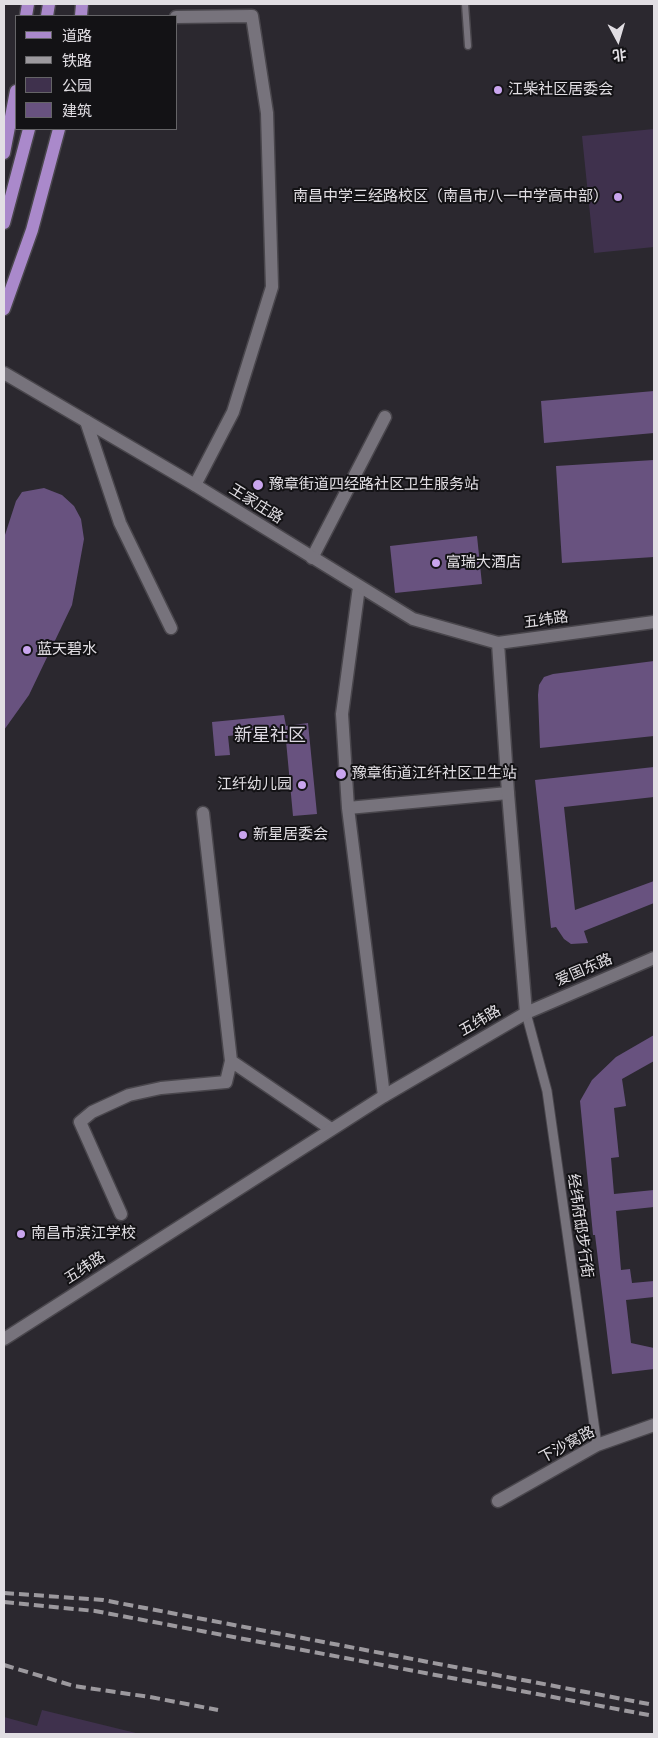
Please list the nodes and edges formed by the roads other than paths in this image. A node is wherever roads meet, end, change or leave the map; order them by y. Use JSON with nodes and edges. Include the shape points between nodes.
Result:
{"nodes":[{"id":1,"x":465,"y":4,"type":"edge"},
{"id":2,"x":178,"y":17,"type":"edge"},
{"id":3,"x":468,"y":46,"type":"dead end"},
{"id":4,"x":15,"y":96,"type":"edge"},
{"id":5,"x":29,"y":130,"type":"edge"},
{"id":6,"x":59,"y":130,"type":"edge"},
{"id":7,"x":4,"y":153,"type":"edge"},
{"id":8,"x":4,"y":223,"type":"edge"},
{"id":9,"x":4,"y":309,"type":"edge"},
{"id":10,"x":4,"y":373,"type":"edge"},
{"id":11,"x":385,"y":417,"type":"dead end"},
{"id":12,"x":86,"y":421,"type":"junction"},
{"id":13,"x":195,"y":485,"type":"junction"},
{"id":14,"x":312,"y":558,"type":"junction"},
{"id":15,"x":359,"y":587,"type":"junction"},
{"id":16,"x":654,"y":622,"type":"edge"},
{"id":17,"x":171,"y":628,"type":"dead end"},
{"id":18,"x":498,"y":643,"type":"junction"},
{"id":19,"x":508,"y":793,"type":"junction"},
{"id":20,"x":348,"y":808,"type":"junction"},
{"id":21,"x":203,"y":813,"type":"dead end"},
{"id":22,"x":654,"y":958,"type":"edge"},
{"id":23,"x":526,"y":1013,"type":"junction"},
{"id":24,"x":231,"y":1061,"type":"junction"},
{"id":25,"x":384,"y":1096,"type":"junction"},
{"id":26,"x":332,"y":1130,"type":"junction"},
{"id":27,"x":121,"y":1214,"type":"dead end"},
{"id":28,"x":4,"y":1339,"type":"edge"},
{"id":29,"x":654,"y":1425,"type":"edge"},
{"id":30,"x":597,"y":1445,"type":"junction"},
{"id":31,"x":498,"y":1501,"type":"dead end"}],
"edges":[{"from":1,"to":3,"type":"lane"},
{"from":2,"to":13,"type":"street","via":[[252,16],[267,113],[272,288],[233,412]]},
{"from":4,"to":7,"type":"main road"},
{"from":5,"to":8,"type":"main road"},
{"from":6,"to":9,"type":"main road","via":[[32,230]]},
{"from":10,"to":12,"type":"street","name":"王家庄路"},
{"from":11,"to":14,"type":"street"},
{"from":12,"to":13,"type":"street","name":"王家庄路"},
{"from":12,"to":17,"type":"street","via":[[120,523]]},
{"from":13,"to":14,"type":"street","name":"王家庄路"},
{"from":14,"to":15,"type":"street","name":"王家庄路"},
{"from":15,"to":18,"type":"street","name":"王家庄路","via":[[413,620]]},
{"from":15,"to":20,"type":"street","via":[[342,714]]},
{"from":16,"to":18,"type":"street","name":"五纬路"},
{"from":18,"to":19,"type":"street"},
{"from":19,"to":20,"type":"street"},
{"from":19,"to":23,"type":"street"},
{"from":20,"to":25,"type":"street"},
{"from":21,"to":24,"type":"street"},
{"from":22,"to":23,"type":"street","name":"爱国东路"},
{"from":23,"to":25,"type":"street","name":"五纬路"},
{"from":23,"to":30,"type":"street","name":"经纬府邸步行街","via":[[547,1091]]},
{"from":24,"to":26,"type":"street"},
{"from":24,"to":27,"type":"street","via":[[226,1082],[129,1094],[92,1112],[80,1122]]},
{"from":25,"to":26,"type":"street","name":"五纬路"},
{"from":26,"to":28,"type":"street","name":"五纬路"},
{"from":29,"to":30,"type":"street","name":"下沙窝路"},
{"from":30,"to":31,"type":"street","name":"下沙窝路"}]}
